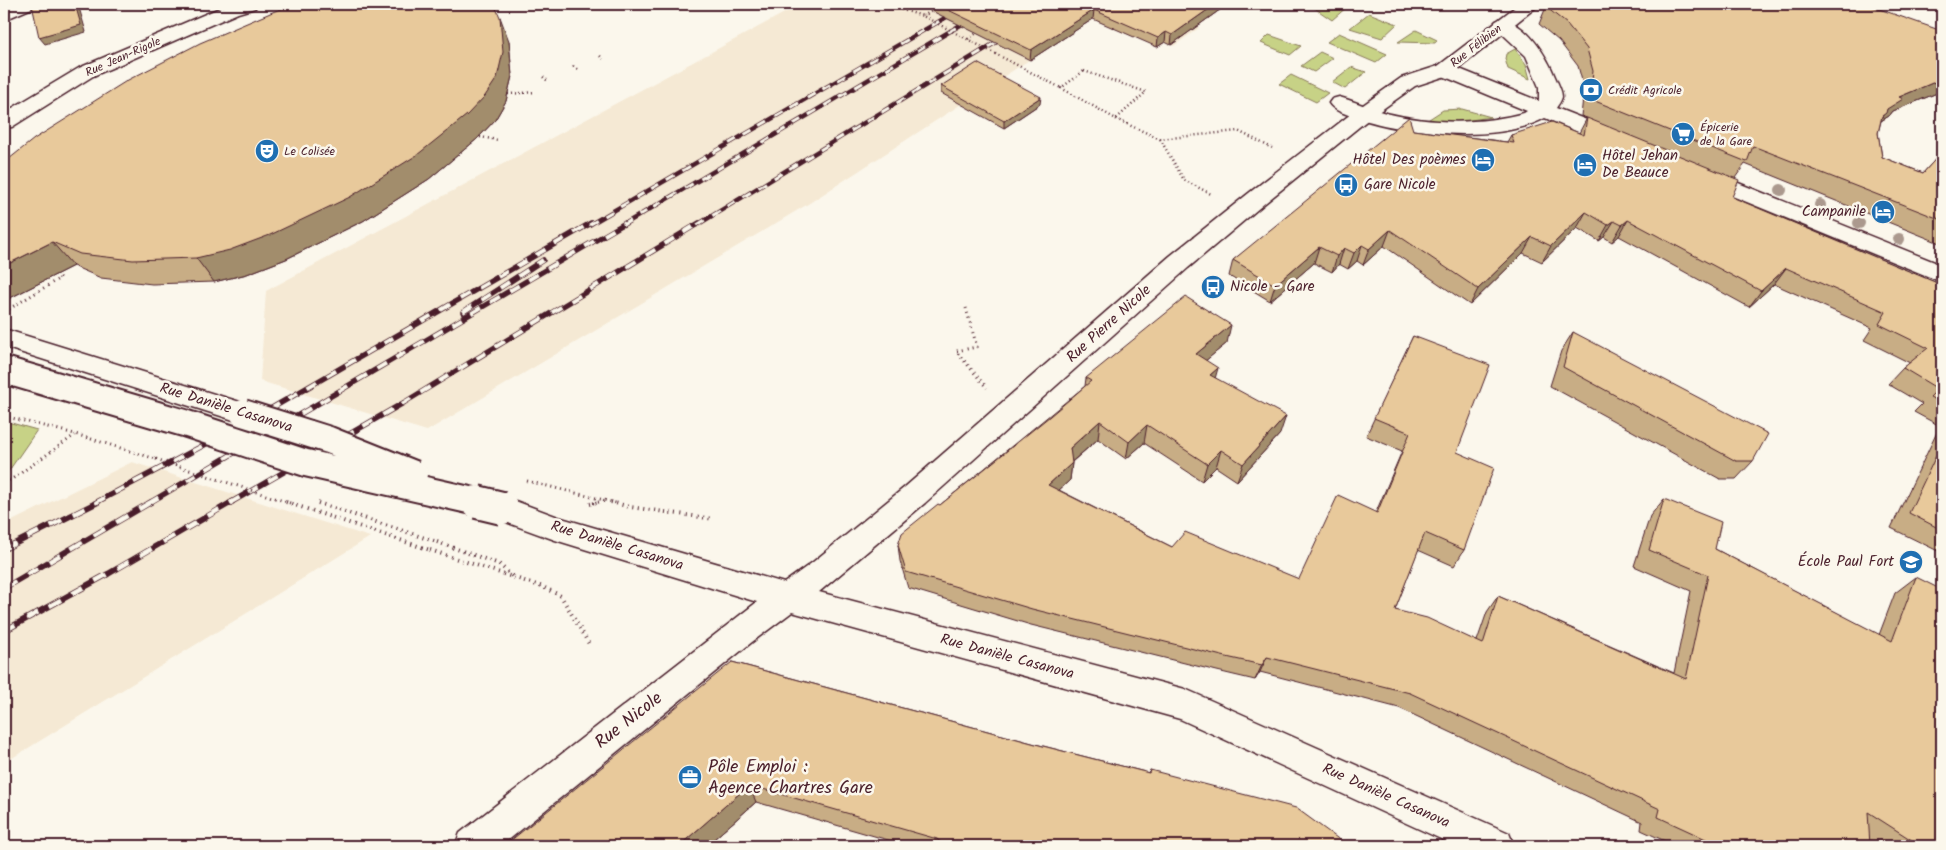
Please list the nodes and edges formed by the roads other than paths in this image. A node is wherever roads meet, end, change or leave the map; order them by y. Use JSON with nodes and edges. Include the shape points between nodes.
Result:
{"nodes":[{"id":1,"x":25,"y":4,"type":"edge"},
{"id":2,"x":248,"y":4,"type":"edge"},
{"id":3,"x":1531,"y":4,"type":"edge"},
{"id":4,"x":4,"y":14,"type":"edge"},
{"id":5,"x":1503,"y":25,"type":"junction"},
{"id":6,"x":1445,"y":70,"type":"junction"},
{"id":7,"x":1339,"y":104,"type":"dead end"},
{"id":8,"x":1545,"y":110,"type":"junction"},
{"id":9,"x":1363,"y":114,"type":"junction"},
{"id":10,"x":4,"y":122,"type":"edge"},
{"id":11,"x":1637,"y":148,"type":"edge"},
{"id":12,"x":1684,"y":168,"type":"edge"},
{"id":13,"x":1942,"y":274,"type":"edge"},
{"id":14,"x":4,"y":338,"type":"edge"},
{"id":15,"x":4,"y":370,"type":"edge"},
{"id":16,"x":502,"y":508,"type":"junction"},
{"id":17,"x":786,"y":597,"type":"junction"},
{"id":18,"x":473,"y":846,"type":"edge"},
{"id":19,"x":1496,"y":846,"type":"edge"}],
"edges":[{"from":1,"to":4,"type":"street"},
{"from":2,"to":10,"type":"street","name":"Rue Jean-Rigole","via":[[86,72]]},
{"from":3,"to":5,"type":"street","name":"Rue Félibien"},
{"from":5,"to":6,"type":"street","name":"Rue Félibien"},
{"from":5,"to":8,"type":"street","via":[[1538,58],[1550,89],[1551,99]]},
{"from":6,"to":8,"type":"street"},
{"from":6,"to":9,"type":"street","name":"Rue Pierre Nicole","via":[[1408,82]]},
{"from":7,"to":9,"type":"street"},
{"from":8,"to":9,"type":"street","via":[[1523,121],[1450,129],[1416,126]]},
{"from":8,"to":11,"type":"street"},
{"from":9,"to":17,"type":"street","name":"Rue Pierre Nicole","via":[[1186,256],[915,495],[824,571]]},
{"from":12,"to":13,"type":"street"},
{"from":14,"to":16,"type":"street","name":"Rue Danièle Casanova","bridge":true,"via":[[329,440]]},
{"from":15,"to":16,"type":"street","name":"Rue Danièle Casanova","bridge":true,"via":[[184,422],[306,463]]},
{"from":16,"to":17,"type":"street","name":"Rue Danièle Casanova","via":[[555,528]]},
{"from":17,"to":18,"type":"street","name":"Rue Nicole"},
{"from":17,"to":19,"type":"street","name":"Rue Danièle Casanova","via":[[1185,705]]}]}
